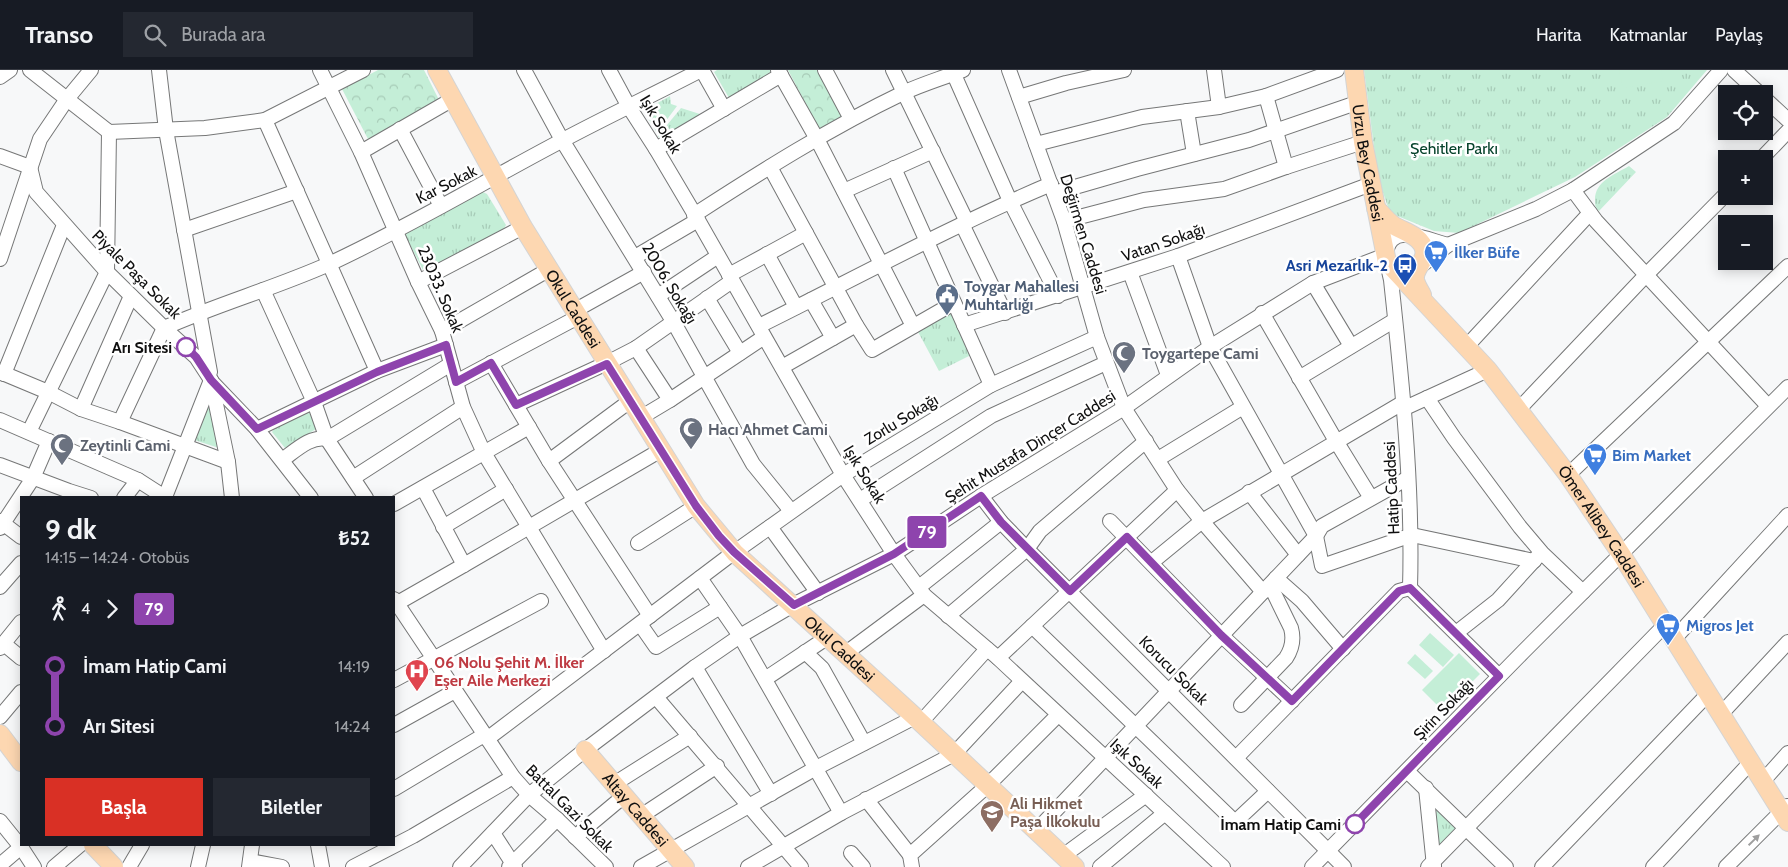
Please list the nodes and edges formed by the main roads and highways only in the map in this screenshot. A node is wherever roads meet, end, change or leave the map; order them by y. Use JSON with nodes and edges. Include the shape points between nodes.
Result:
{"nodes":[{"id":1,"x":437,"y":70,"type":"edge"},
{"id":2,"x":1354,"y":70,"type":"edge"},
{"id":3,"x":1376,"y":208,"type":"junction"},
{"id":4,"x":1390,"y":263,"type":"joint"},
{"id":5,"x":1424,"y":300,"type":"junction"},
{"id":6,"x":3,"y":743,"type":"edge"},
{"id":7,"x":585,"y":750,"type":"road end"},
{"id":8,"x":20,"y":760,"type":"edge"},
{"id":9,"x":1786,"y":813,"type":"edge"},
{"id":10,"x":95,"y":846,"type":"edge"},
{"id":11,"x":1069,"y":862,"type":"edge"},
{"id":12,"x":111,"y":866,"type":"edge"},
{"id":13,"x":685,"y":867,"type":"edge"}],
"edges":[{"from":1,"to":11,"type":"main road","name":"Okul Caddesi","via":[[522,227],[696,506],[734,552]]},
{"from":2,"to":3,"type":"main road","name":"Urzu Bey Caddesi"},
{"from":3,"to":4,"type":"main road","name":"Urzu Bey Caddesi"},
{"from":3,"to":5,"type":"main road","via":[[1392,224],[1418,238],[1424,249],[1415,281]]},
{"from":4,"to":5,"type":"main road","name":"Ömer Alibey Caddesi"},
{"from":5,"to":9,"type":"main road","name":"Ömer Alibey Caddesi","via":[[1488,370],[1568,475]]},
{"from":6,"to":8,"type":"main road"},
{"from":7,"to":13,"type":"main road","name":"Altay Caddesi"},
{"from":10,"to":12,"type":"main road"}]}
